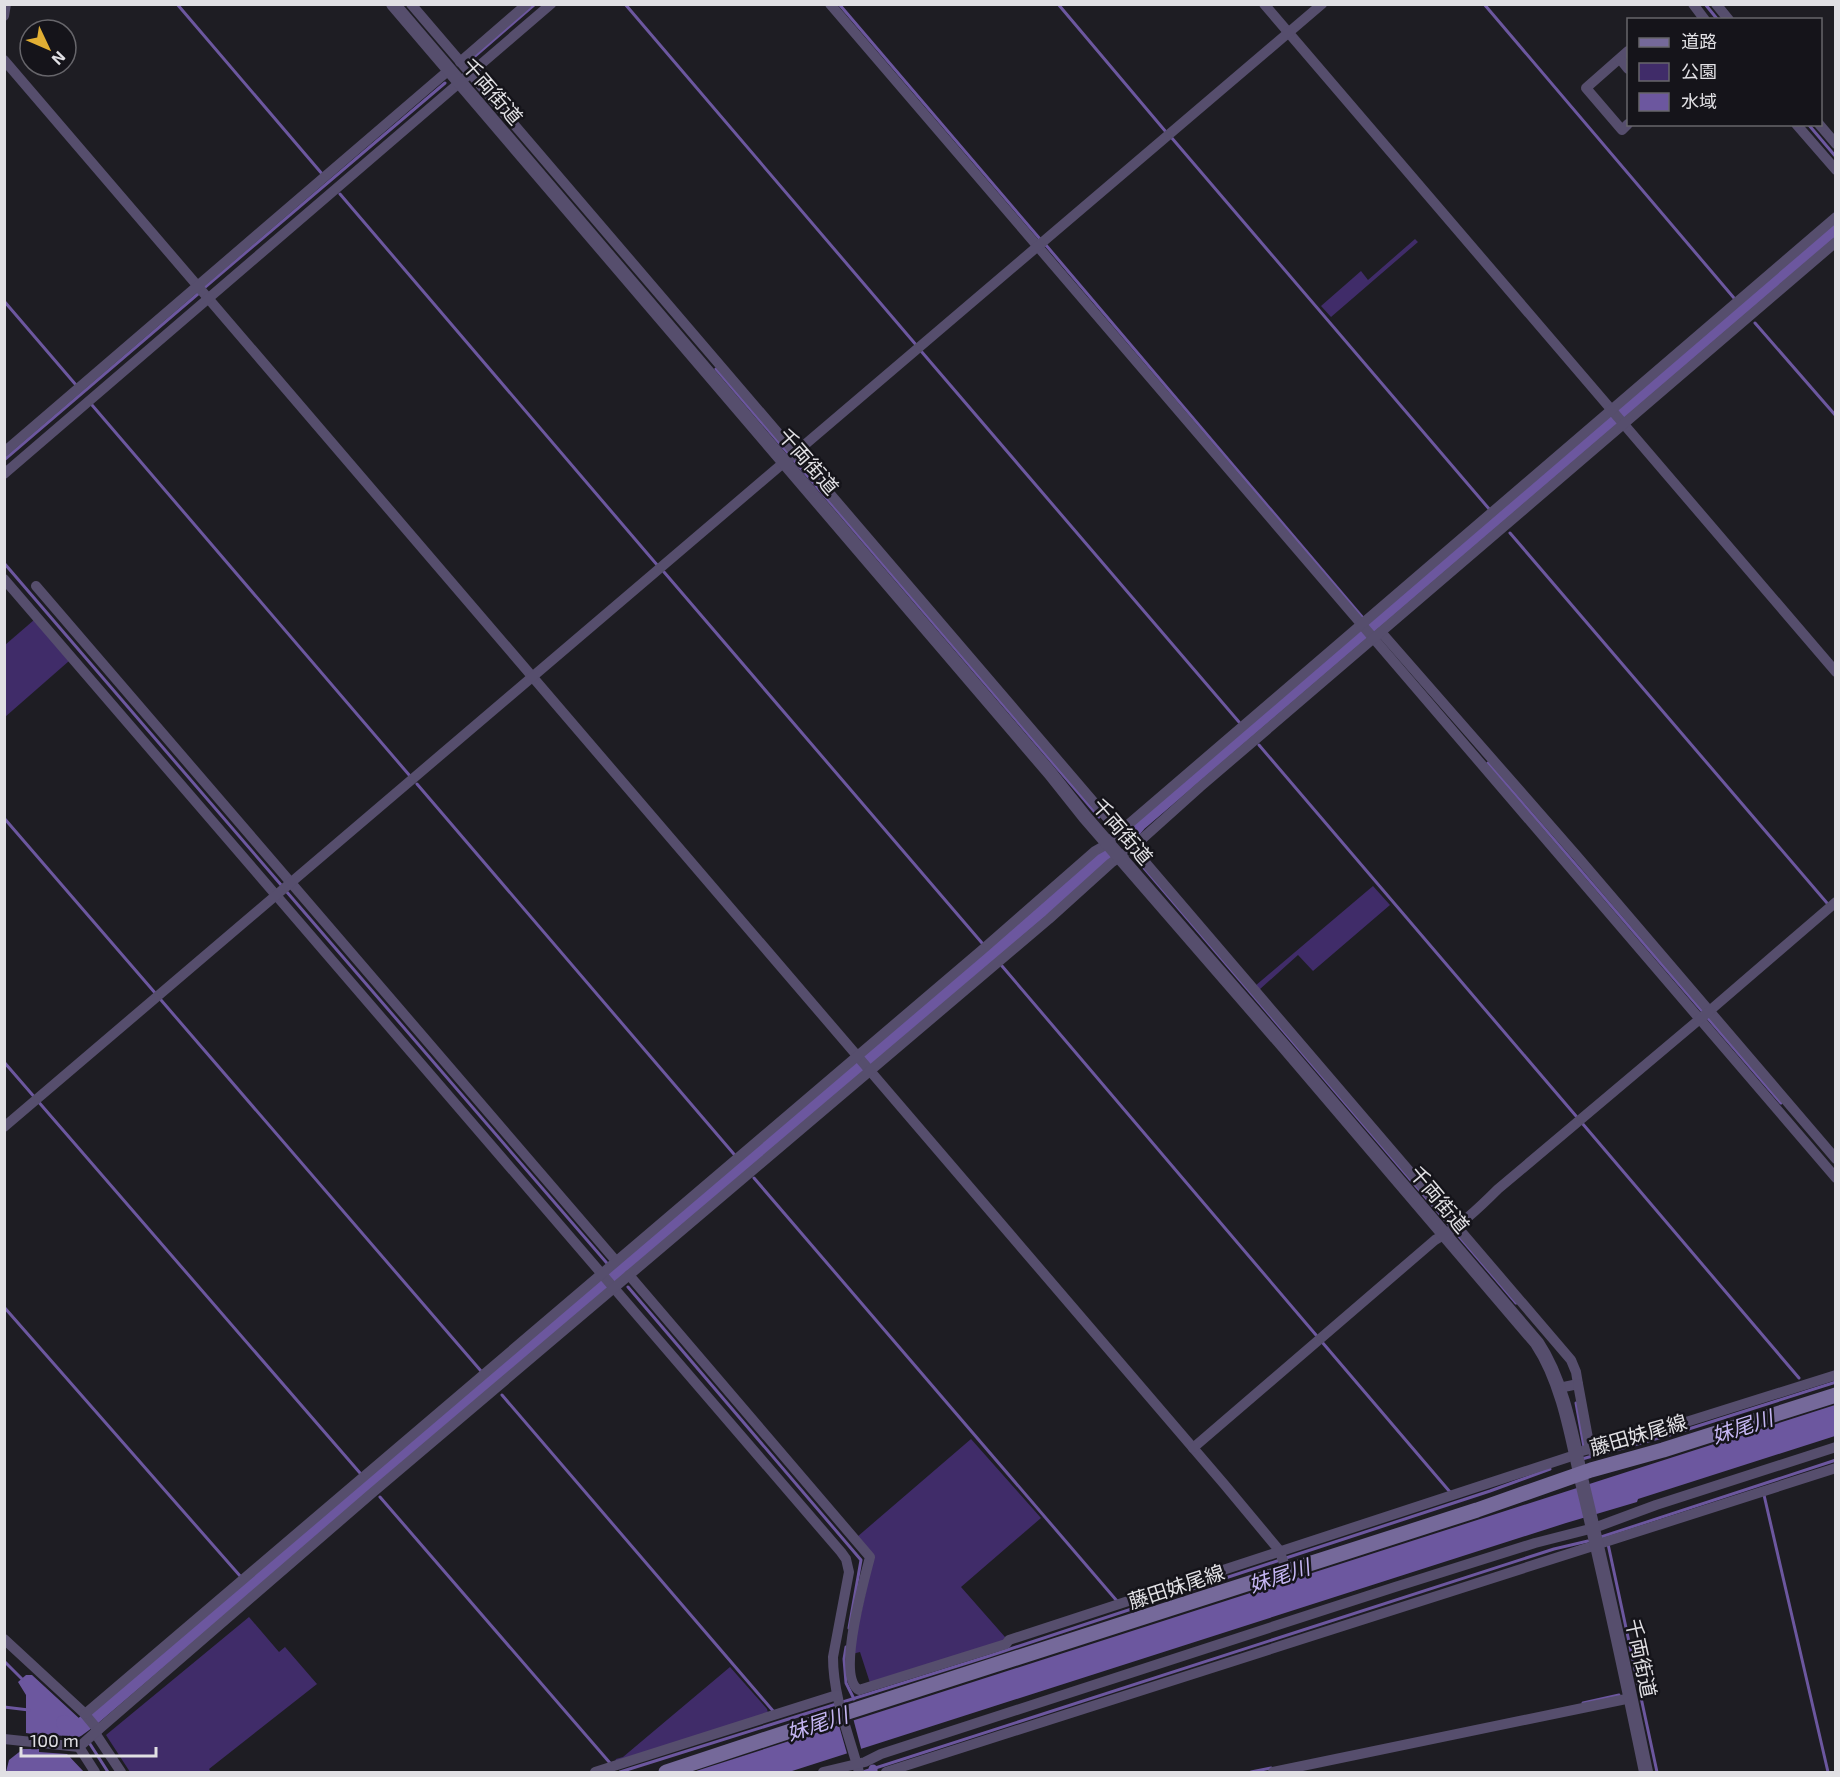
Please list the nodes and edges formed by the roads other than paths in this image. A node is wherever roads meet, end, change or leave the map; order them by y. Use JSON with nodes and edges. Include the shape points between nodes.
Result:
{"nodes":[{"id":1,"x":6,"y":4,"type":"edge"},
{"id":2,"x":393,"y":4,"type":"edge"},
{"id":3,"x":411,"y":4,"type":"edge"},
{"id":4,"x":527,"y":4,"type":"edge"},
{"id":5,"x":551,"y":4,"type":"edge"},
{"id":6,"x":830,"y":4,"type":"edge"},
{"id":7,"x":1264,"y":4,"type":"edge"},
{"id":8,"x":1322,"y":4,"type":"edge"},
{"id":9,"x":1693,"y":4,"type":"edge"},
{"id":10,"x":1716,"y":4,"type":"edge"},
{"id":11,"x":4,"y":16,"type":"edge"},
{"id":12,"x":1704,"y":18,"type":"edge"},
{"id":13,"x":1727,"y":18,"type":"edge"},
{"id":14,"x":1291,"y":31,"type":"junction"},
{"id":15,"x":1627,"y":53,"type":"edge"},
{"id":16,"x":1620,"y":58,"type":"junction"},
{"id":17,"x":4,"y":60,"type":"edge"},
{"id":18,"x":455,"y":66,"type":"junction"},
{"id":19,"x":1627,"y":67,"type":"edge"},
{"id":20,"x":465,"y":78,"type":"junction"},
{"id":21,"x":1627,"y":126,"type":"edge"},
{"id":22,"x":1798,"y":126,"type":"edge"},
{"id":23,"x":1821,"y":126,"type":"edge"},
{"id":24,"x":1836,"y":144,"type":"edge"},
{"id":25,"x":1836,"y":170,"type":"edge"},
{"id":26,"x":326,"y":183,"type":"junction"},
{"id":27,"x":1836,"y":217,"type":"edge"},
{"id":28,"x":1836,"y":242,"type":"edge"},
{"id":29,"x":1041,"y":244,"type":"junction"},
{"id":30,"x":201,"y":288,"type":"junction"},
{"id":31,"x":1738,"y":311,"type":"junction"},
{"id":32,"x":1615,"y":413,"type":"junction"},
{"id":33,"x":4,"y":452,"type":"edge"},
{"id":34,"x":791,"y":458,"type":"junction"},
{"id":35,"x":4,"y":474,"type":"edge"},
{"id":36,"x":1493,"y":519,"type":"junction"},
{"id":37,"x":4,"y":579,"type":"edge"},
{"id":38,"x":36,"y":586,"type":"dead end"},
{"id":39,"x":1363,"y":623,"type":"junction"},
{"id":40,"x":1375,"y":635,"type":"junction"},
{"id":41,"x":1836,"y":672,"type":"edge"},
{"id":42,"x":534,"y":678,"type":"junction"},
{"id":43,"x":1251,"y":729,"type":"junction"},
{"id":44,"x":1118,"y":832,"type":"junction"},
{"id":45,"x":1107,"y":842,"type":"junction"},
{"id":46,"x":1132,"y":848,"type":"junction"},
{"id":47,"x":1120,"y":857,"type":"junction"},
{"id":48,"x":284,"y":890,"type":"junction"},
{"id":49,"x":1836,"y":902,"type":"edge"},
{"id":50,"x":988,"y":956,"type":"junction"},
{"id":51,"x":1705,"y":1015,"type":"junction"},
{"id":52,"x":862,"y":1063,"type":"junction"},
{"id":53,"x":4,"y":1127,"type":"edge"},
{"id":54,"x":1836,"y":1159,"type":"edge"},
{"id":55,"x":736,"y":1167,"type":"junction"},
{"id":56,"x":1836,"y":1178,"type":"edge"},
{"id":57,"x":1451,"y":1231,"type":"junction"},
{"id":58,"x":609,"y":1274,"type":"junction"},
{"id":59,"x":629,"y":1275,"type":"junction"},
{"id":60,"x":1836,"y":1375,"type":"edge"},
{"id":61,"x":486,"y":1384,"type":"junction"},
{"id":62,"x":1571,"y":1386,"type":"junction"},
{"id":63,"x":1836,"y":1395,"type":"edge"},
{"id":64,"x":1836,"y":1447,"type":"edge"},
{"id":65,"x":1193,"y":1448,"type":"junction"},
{"id":66,"x":1569,"y":1457,"type":"dead end"},
{"id":67,"x":1836,"y":1468,"type":"edge"},
{"id":68,"x":785,"y":1471,"type":"junction"},
{"id":69,"x":1581,"y":1477,"type":"junction"},
{"id":70,"x":1593,"y":1524,"type":"junction"},
{"id":71,"x":1602,"y":1543,"type":"dead end"},
{"id":72,"x":1590,"y":1547,"type":"dead end"},
{"id":73,"x":1284,"y":1560,"type":"junction"},
{"id":74,"x":1399,"y":1598,"type":"junction"},
{"id":75,"x":4,"y":1639,"type":"edge"},
{"id":76,"x":846,"y":1641,"type":"junction"},
{"id":77,"x":1631,"y":1698,"type":"junction"},
{"id":78,"x":840,"y":1707,"type":"junction"},
{"id":79,"x":86,"y":1715,"type":"junction"},
{"id":80,"x":96,"y":1729,"type":"junction"},
{"id":81,"x":4,"y":1740,"type":"edge"},
{"id":82,"x":79,"y":1747,"type":"junction"},
{"id":83,"x":858,"y":1767,"type":"edge"},
{"id":84,"x":95,"y":1773,"type":"edge"},
{"id":85,"x":121,"y":1773,"type":"edge"},
{"id":86,"x":595,"y":1773,"type":"edge"},
{"id":87,"x":666,"y":1773,"type":"edge"},
{"id":88,"x":823,"y":1773,"type":"edge"},
{"id":89,"x":885,"y":1773,"type":"edge"},
{"id":90,"x":1273,"y":1773,"type":"edge"},
{"id":91,"x":1646,"y":1773,"type":"edge"}],
"edges":[{"from":1,"to":11,"type":"street"},
{"from":2,"to":18,"type":"street","name":"千両街道"},
{"from":3,"to":18,"type":"street"},
{"from":4,"to":18,"type":"street"},
{"from":5,"to":20,"type":"street"},
{"from":6,"to":29,"type":"street"},
{"from":7,"to":14,"type":"street"},
{"from":8,"to":14,"type":"street"},
{"from":9,"to":12,"type":"street"},
{"from":10,"to":13,"type":"street"},
{"from":14,"to":29,"type":"street"},
{"from":14,"to":32,"type":"street"},
{"from":15,"to":16,"type":"street"},
{"from":16,"to":19,"type":"street"},
{"from":16,"to":21,"type":"street","via":[[1586,88],[1622,130]]},
{"from":17,"to":30,"type":"street"},
{"from":18,"to":20,"type":"street","name":"千両街道"},
{"from":18,"to":26,"type":"street"},
{"from":20,"to":26,"type":"street"},
{"from":20,"to":34,"type":"street","name":"千両街道"},
{"from":22,"to":25,"type":"street"},
{"from":23,"to":24,"type":"street"},
{"from":26,"to":30,"type":"street"},
{"from":26,"to":30,"type":"street"},
{"from":27,"to":31,"type":"street"},
{"from":28,"to":31,"type":"street"},
{"from":29,"to":34,"type":"street"},
{"from":29,"to":39,"type":"street"},
{"from":30,"to":33,"type":"street"},
{"from":30,"to":35,"type":"street"},
{"from":30,"to":42,"type":"street"},
{"from":31,"to":32,"type":"street"},
{"from":31,"to":32,"type":"street"},
{"from":32,"to":36,"type":"street"},
{"from":32,"to":36,"type":"street"},
{"from":32,"to":41,"type":"street"},
{"from":34,"to":42,"type":"street"},
{"from":34,"to":44,"type":"street"},
{"from":34,"to":45,"type":"street","name":"千両街道"},
{"from":36,"to":39,"type":"street"},
{"from":36,"to":40,"type":"street"},
{"from":37,"to":48,"type":"street"},
{"from":38,"to":48,"type":"street"},
{"from":39,"to":40,"type":"street"},
{"from":39,"to":43,"type":"street"},
{"from":40,"to":43,"type":"street"},
{"from":40,"to":51,"type":"street"},
{"from":42,"to":48,"type":"street"},
{"from":42,"to":52,"type":"street"},
{"from":43,"to":44,"type":"street"},
{"from":43,"to":46,"type":"street"},
{"from":44,"to":45,"type":"street"},
{"from":44,"to":46,"type":"street"},
{"from":45,"to":47,"type":"street","name":"千両街道"},
{"from":45,"to":50,"type":"street"},
{"from":46,"to":47,"type":"street"},
{"from":46,"to":57,"type":"street"},
{"from":47,"to":50,"type":"street"},
{"from":47,"to":57,"type":"street","name":"千両街道"},
{"from":48,"to":53,"type":"street"},
{"from":48,"to":58,"type":"street"},
{"from":48,"to":58,"type":"street"},
{"from":49,"to":51,"type":"street"},
{"from":50,"to":52,"type":"street"},
{"from":50,"to":52,"type":"street"},
{"from":51,"to":54,"type":"street"},
{"from":51,"to":56,"type":"street"},
{"from":51,"to":57,"type":"street"},
{"from":52,"to":55,"type":"street"},
{"from":52,"to":55,"type":"street"},
{"from":52,"to":65,"type":"street"},
{"from":55,"to":58,"type":"street"},
{"from":55,"to":59,"type":"street"},
{"from":57,"to":62,"type":"street","name":"千両街道","via":[[1549,1364]]},
{"from":57,"to":62,"type":"street","via":[[1571,1360],[1576,1372]]},
{"from":57,"to":65,"type":"street","via":[[1435,1240]]},
{"from":58,"to":59,"type":"street"},
{"from":58,"to":61,"type":"street"},
{"from":58,"to":61,"type":"street"},
{"from":58,"to":68,"type":"street"},
{"from":59,"to":68,"type":"street"},
{"from":60,"to":62,"type":"street","via":[[1592,1451],[1586,1450]]},
{"from":61,"to":79,"type":"street"},
{"from":61,"to":80,"type":"street"},
{"from":62,"to":69,"type":"street","name":"千両街道"},
{"from":63,"to":69,"type":"main road","name":"藤田妹尾線"},
{"from":64,"to":70,"type":"street"},
{"from":65,"to":73,"type":"street"},
{"from":66,"to":73,"type":"street"},
{"from":67,"to":71,"type":"street"},
{"from":68,"to":76,"type":"street","via":[[846,1559]]},
{"from":68,"to":76,"type":"street","via":[[870,1557]]},
{"from":69,"to":70,"type":"street","name":"千両街道"},
{"from":69,"to":73,"type":"main road","name":"藤田妹尾線","via":[[1477,1510]]},
{"from":70,"to":74,"type":"street"},
{"from":70,"to":77,"type":"street","name":"千両街道"},
{"from":72,"to":74,"type":"street"},
{"from":73,"to":76,"type":"street","via":[[1119,1605],[859,1690],[854,1688],[849,1671]]},
{"from":73,"to":78,"type":"main road","name":"藤田妹尾線"},
{"from":74,"to":83,"type":"street","via":[[881,1754]]},
{"from":74,"to":89,"type":"street"},
{"from":75,"to":79,"type":"street"},
{"from":76,"to":78,"type":"street","via":[[833,1665]]},
{"from":77,"to":90,"type":"street"},
{"from":77,"to":91,"type":"street","name":"千両街道"},
{"from":78,"to":83,"type":"street"},
{"from":78,"to":86,"type":"street","via":[[775,1715]]},
{"from":78,"to":87,"type":"main road","name":"藤田妹尾線"},
{"from":79,"to":80,"type":"street"},
{"from":80,"to":82,"type":"street"},
{"from":80,"to":85,"type":"street"},
{"from":81,"to":82,"type":"street"},
{"from":82,"to":84,"type":"street"},
{"from":83,"to":88,"type":"street"}]}
